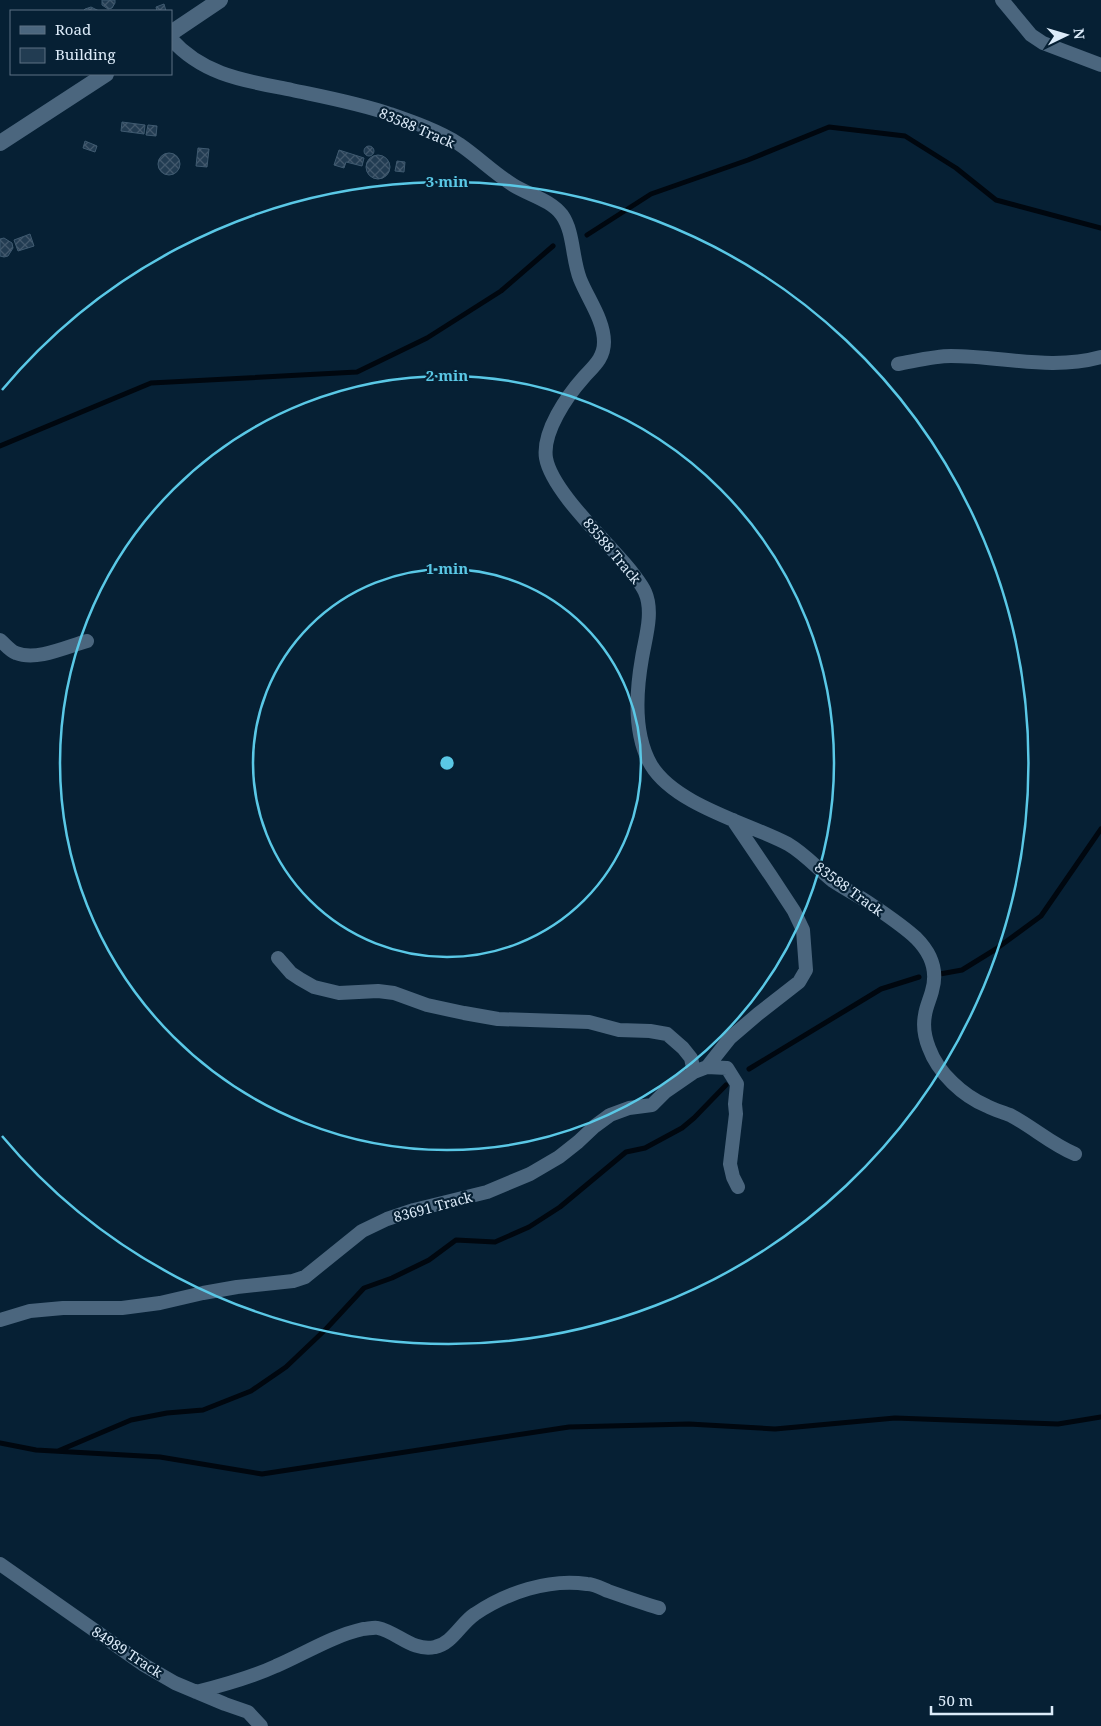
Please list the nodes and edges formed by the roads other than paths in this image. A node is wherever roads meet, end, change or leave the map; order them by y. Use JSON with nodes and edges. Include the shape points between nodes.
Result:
{"nodes":[{"id":1,"x":220,"y":0,"type":"edge"},
{"id":2,"x":1002,"y":0,"type":"edge"},
{"id":3,"x":172,"y":32,"type":"edge"},
{"id":4,"x":172,"y":40,"type":"edge"},
{"id":5,"x":1101,"y":65,"type":"edge"},
{"id":6,"x":104,"y":75,"type":"edge"},
{"id":7,"x":0,"y":143,"type":"edge"},
{"id":8,"x":1101,"y":357,"type":"edge"},
{"id":9,"x":898,"y":364,"type":"dead end"},
{"id":10,"x":0,"y":640,"type":"edge"},
{"id":11,"x":87,"y":641,"type":"dead end"},
{"id":12,"x":733,"y":820,"type":"junction"},
{"id":13,"x":278,"y":958,"type":"dead end"},
{"id":14,"x":700,"y":1070,"type":"junction"},
{"id":15,"x":1075,"y":1154,"type":"dead end"},
{"id":16,"x":738,"y":1187,"type":"dead end"},
{"id":17,"x":0,"y":1320,"type":"edge"},
{"id":18,"x":0,"y":1564,"type":"edge"},
{"id":19,"x":659,"y":1608,"type":"dead end"},
{"id":20,"x":196,"y":1692,"type":"junction"},
{"id":21,"x":261,"y":1726,"type":"edge"}],
"edges":[{"from":1,"to":3,"type":"street"},
{"from":2,"to":5,"type":"street","via":[[1030,35],[1043,44]]},
{"from":4,"to":12,"type":"street","name":"83588 Track","via":[[183,52],[208,68],[241,80],[336,99],[389,114],[438,133],[516,186],[560,211],[568,225],[579,278],[602,327],[604,342],[602,355],[582,378],[546,440],[551,474],[646,593],[646,633],[636,702],[641,735],[652,766],[682,794]]},
{"from":6,"to":7,"type":"street"},
{"from":8,"to":9,"type":"street","via":[[1054,364],[950,356]]},
{"from":10,"to":11,"type":"street","via":[[14,652],[27,655]]},
{"from":12,"to":14,"type":"street","name":"83691 Track","via":[[772,876],[803,930],[806,970],[799,982],[730,1038]]},
{"from":12,"to":15,"type":"street","name":"83588 Track","via":[[789,845],[921,943],[931,957],[935,971],[925,1013],[925,1031],[929,1049],[937,1063],[966,1095],[1009,1114],[1058,1147]]},
{"from":13,"to":14,"type":"street","via":[[300,979],[314,987],[339,993],[394,993],[427,1005],[489,1018],[589,1022],[618,1030],[667,1034]]},
{"from":14,"to":16,"type":"street","via":[[727,1068],[737,1084],[730,1164]]},
{"from":14,"to":17,"type":"street","name":"83691 Track","via":[[652,1104],[610,1115],[559,1157],[530,1174],[487,1192],[387,1219],[362,1231],[305,1277],[160,1303],[122,1308],[38,1310]]},
{"from":18,"to":20,"type":"street","name":"84989 Track","via":[[144,1665]]},
{"from":19,"to":20,"type":"street","via":[[588,1584],[538,1586],[486,1606],[469,1618],[448,1641],[435,1648],[410,1644],[377,1627],[328,1641],[234,1683]]},
{"from":20,"to":21,"type":"street","name":"84989 Track","via":[[248,1712]]}]}
